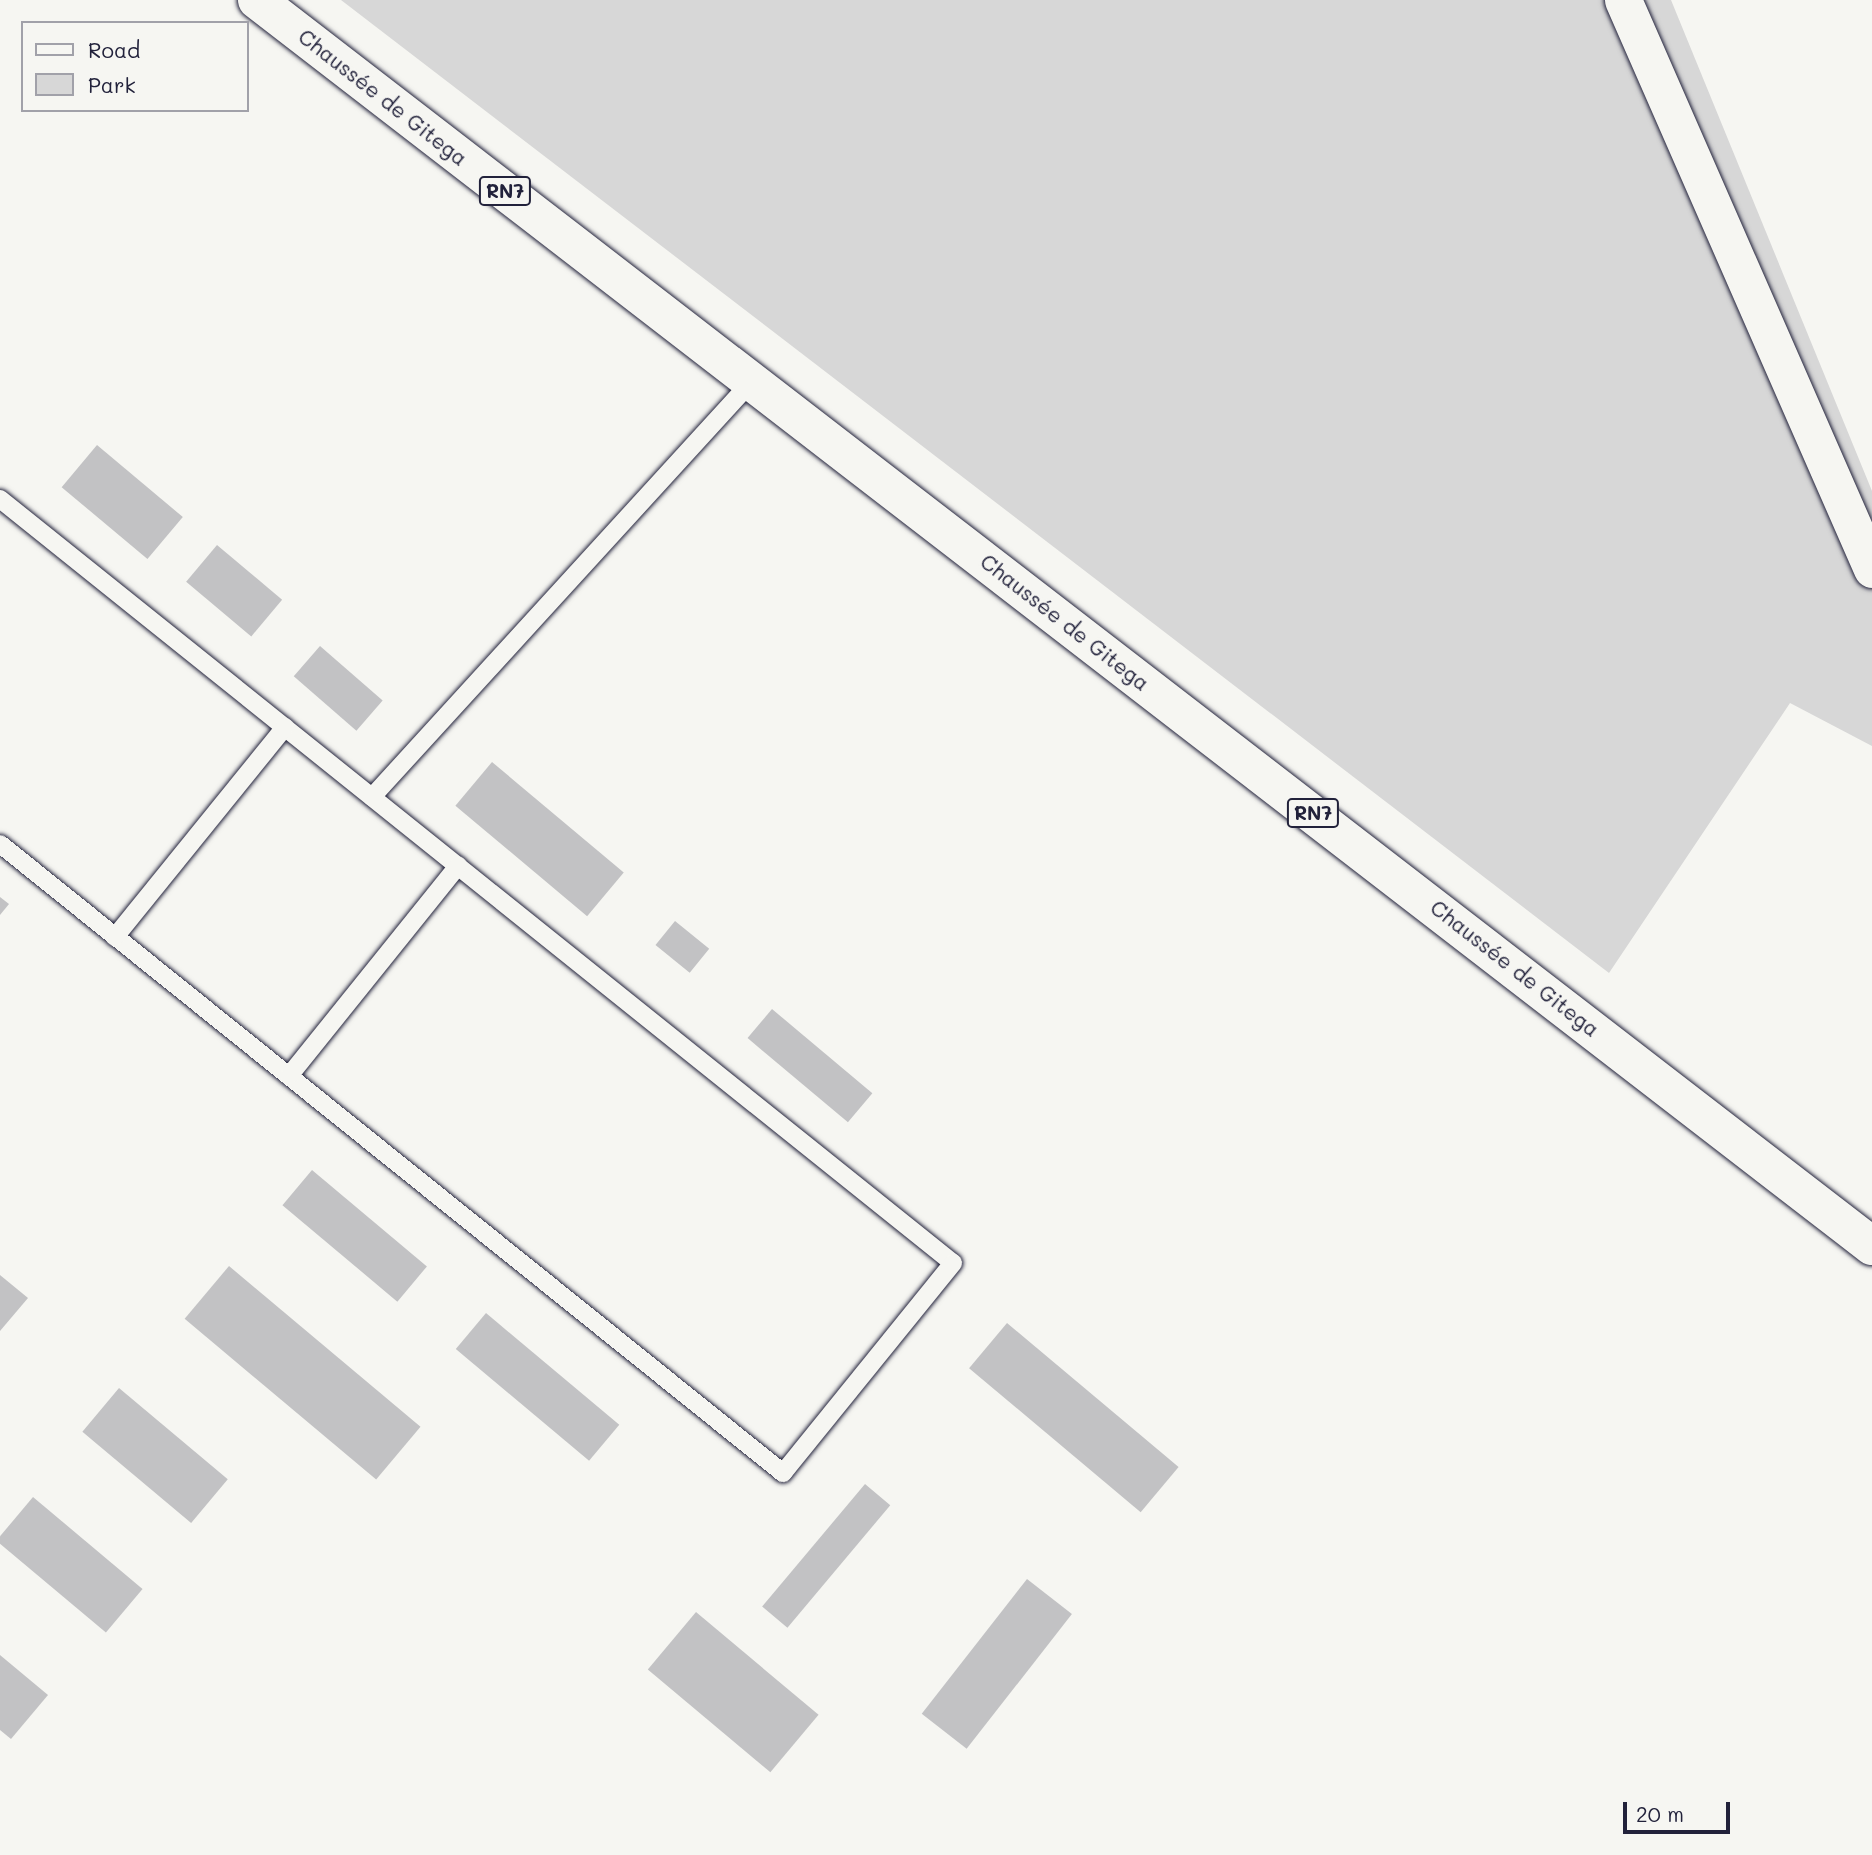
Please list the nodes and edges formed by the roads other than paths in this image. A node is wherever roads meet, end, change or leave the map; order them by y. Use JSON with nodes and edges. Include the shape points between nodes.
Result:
{"nodes":[{"id":1,"x":257,"y":0,"type":"edge"},
{"id":2,"x":1623,"y":0,"type":"edge"},
{"id":3,"x":752,"y":381,"type":"junction"},
{"id":4,"x":0,"y":499,"type":"edge"},
{"id":5,"x":1872,"y":569,"type":"edge"},
{"id":6,"x":285,"y":727,"type":"junction"},
{"id":7,"x":372,"y":797,"type":"junction"},
{"id":8,"x":0,"y":844,"type":"edge"},
{"id":9,"x":458,"y":866,"type":"junction"},
{"id":10,"x":115,"y":937,"type":"junction"},
{"id":11,"x":289,"y":1076,"type":"junction"},
{"id":12,"x":1872,"y":1246,"type":"edge"}],
"edges":[{"from":1,"to":3,"type":"main road","name":"Chaussée de Gitega","number":"RN7"},
{"from":2,"to":5,"type":"street"},
{"from":3,"to":7,"type":"lane"},
{"from":3,"to":12,"type":"main road","name":"Chaussée de Gitega","number":"RN7"},
{"from":4,"to":6,"type":"lane"},
{"from":6,"to":7,"type":"lane"},
{"from":6,"to":10,"type":"lane"},
{"from":7,"to":9,"type":"lane"},
{"from":8,"to":10,"type":"lane"},
{"from":9,"to":11,"type":"lane"},
{"from":9,"to":11,"type":"lane","via":[[953,1263],[783,1474]]},
{"from":10,"to":11,"type":"lane"}]}
